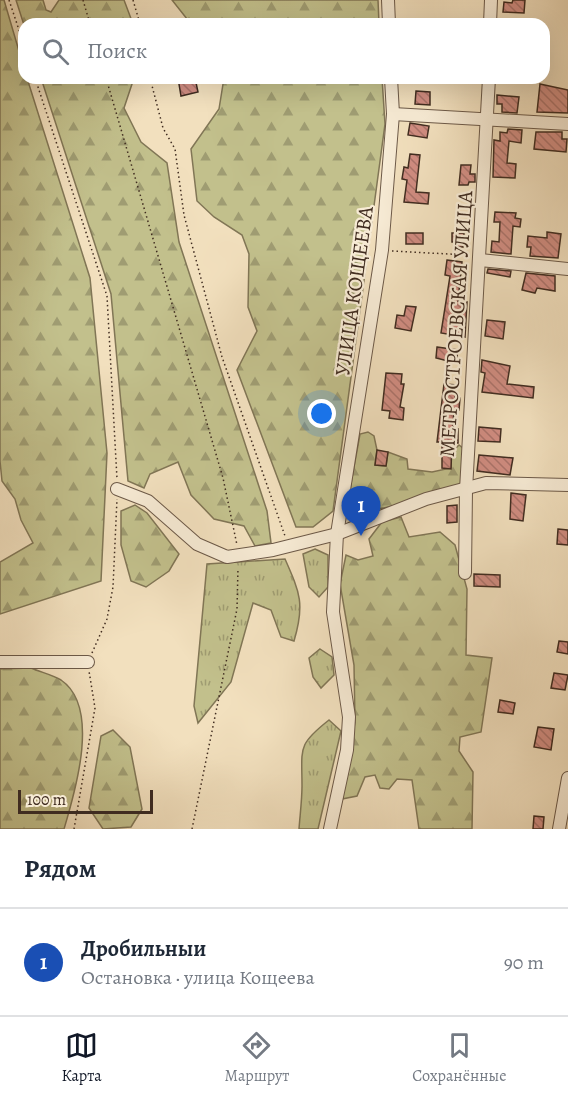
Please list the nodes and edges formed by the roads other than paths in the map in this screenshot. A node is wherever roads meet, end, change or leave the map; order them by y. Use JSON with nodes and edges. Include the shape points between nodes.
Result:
{"nodes":[{"id":1,"x":388,"y":0,"type":"edge"},
{"id":2,"x":491,"y":0,"type":"edge"},
{"id":3,"x":389,"y":18,"type":"edge"},
{"id":4,"x":490,"y":18,"type":"edge"},
{"id":5,"x":391,"y":84,"type":"edge"},
{"id":6,"x":489,"y":84,"type":"edge"},
{"id":7,"x":393,"y":114,"type":"junction"},
{"id":8,"x":488,"y":120,"type":"junction"},
{"id":9,"x":568,"y":124,"type":"edge"},
{"id":10,"x":480,"y":260,"type":"junction"},
{"id":11,"x":568,"y":269,"type":"edge"},
{"id":12,"x":568,"y":485,"type":"edge"},
{"id":13,"x":117,"y":489,"type":"road end"},
{"id":14,"x":465,"y":490,"type":"junction"},
{"id":15,"x":337,"y":534,"type":"junction"},
{"id":16,"x":465,"y":573,"type":"dead end"},
{"id":17,"x":0,"y":662,"type":"edge"},
{"id":18,"x":88,"y":662,"type":"road end"},
{"id":19,"x":568,"y":778,"type":"edge"},
{"id":20,"x":330,"y":829,"type":"edge"},
{"id":21,"x":559,"y":829,"type":"edge"}],
"edges":[{"from":1,"to":3,"type":"street"},
{"from":2,"to":4,"type":"street"},
{"from":5,"to":7,"type":"street","name":"УЛИЦА КОЩЕЕВА"},
{"from":6,"to":8,"type":"street","name":"МЕТРОСТРОЕВСКАЯ УЛИЦА"},
{"from":7,"to":8,"type":"street"},
{"from":7,"to":15,"type":"street","name":"УЛИЦА КОЩЕЕВА","via":[[382,250]]},
{"from":8,"to":9,"type":"street"},
{"from":8,"to":10,"type":"street","name":"МЕТРОСТРОЕВСКАЯ УЛИЦА"},
{"from":10,"to":11,"type":"street"},
{"from":10,"to":14,"type":"street","name":"МЕТРОСТРОЕВСКАЯ УЛИЦА"},
{"from":12,"to":14,"type":"street","via":[[486,483]]},
{"from":13,"to":15,"type":"street","via":[[148,501],[197,544],[227,557]]},
{"from":14,"to":15,"type":"street","via":[[426,500]]},
{"from":14,"to":16,"type":"street","name":"МЕТРОСТРОЕВСКАЯ УЛИЦА"},
{"from":15,"to":20,"type":"street","name":"УЛИЦА КОЩЕЕВА","via":[[333,612],[349,717],[347,750]]},
{"from":17,"to":18,"type":"street"},
{"from":19,"to":21,"type":"street"}]}
